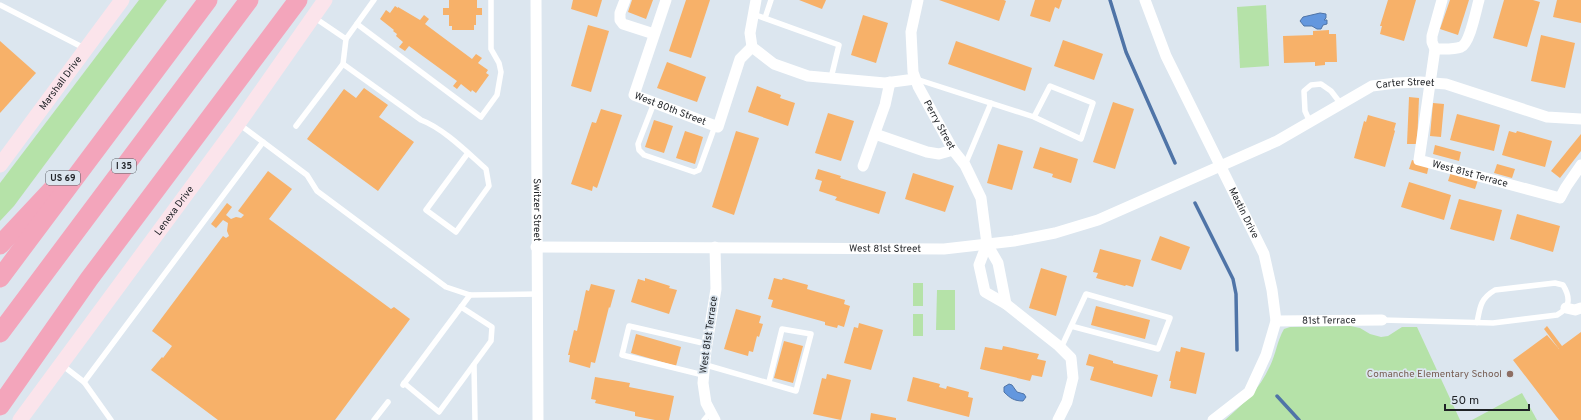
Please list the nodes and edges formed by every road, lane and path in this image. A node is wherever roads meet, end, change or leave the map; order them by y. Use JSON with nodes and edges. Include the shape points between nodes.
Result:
{"nodes":[{"id":1,"x":122,"y":0,"type":"edge"},
{"id":2,"x":208,"y":0,"type":"edge"},
{"id":3,"x":249,"y":0,"type":"edge"},
{"id":4,"x":298,"y":0,"type":"edge"},
{"id":5,"x":325,"y":0,"type":"edge"},
{"id":6,"x":374,"y":0,"type":"edge"},
{"id":7,"x":491,"y":0,"type":"edge"},
{"id":8,"x":536,"y":0,"type":"edge"},
{"id":9,"x":624,"y":0,"type":"edge"},
{"id":10,"x":666,"y":0,"type":"edge"},
{"id":11,"x":756,"y":0,"type":"edge"},
{"id":12,"x":771,"y":0,"type":"edge"},
{"id":13,"x":918,"y":0,"type":"edge"},
{"id":14,"x":1145,"y":0,"type":"edge"},
{"id":15,"x":1442,"y":0,"type":"edge"},
{"id":16,"x":1479,"y":0,"type":"edge"},
{"id":17,"x":0,"y":5,"type":"edge"},
{"id":18,"x":753,"y":14,"type":"junction"},
{"id":19,"x":313,"y":16,"type":"junction"},
{"id":20,"x":765,"y":18,"type":"junction"},
{"id":21,"x":356,"y":24,"type":"junction"},
{"id":22,"x":654,"y":34,"type":"junction"},
{"id":23,"x":346,"y":39,"type":"junction"},
{"id":24,"x":752,"y":47,"type":"junction"},
{"id":25,"x":86,"y":49,"type":"junction"},
{"id":26,"x":1435,"y":50,"type":"junction"},
{"id":27,"x":343,"y":64,"type":"junction"},
{"id":28,"x":830,"y":78,"type":"junction"},
{"id":29,"x":915,"y":79,"type":"junction"},
{"id":30,"x":890,"y":82,"type":"junction"},
{"id":31,"x":1431,"y":83,"type":"junction"},
{"id":32,"x":654,"y":103,"type":"junction"},
{"id":33,"x":991,"y":103,"type":"junction"},
{"id":34,"x":1341,"y":104,"type":"junction"},
{"id":35,"x":125,"y":111,"type":"junction"},
{"id":36,"x":1034,"y":117,"type":"junction"},
{"id":37,"x":1581,"y":119,"type":"edge"},
{"id":38,"x":1310,"y":122,"type":"junction"},
{"id":39,"x":238,"y":124,"type":"junction"},
{"id":40,"x":296,"y":126,"type":"dead end"},
{"id":41,"x":715,"y":126,"type":"junction"},
{"id":42,"x":875,"y":134,"type":"junction"},
{"id":43,"x":263,"y":142,"type":"junction"},
{"id":44,"x":953,"y":150,"type":"junction"},
{"id":45,"x":468,"y":153,"type":"junction"},
{"id":46,"x":0,"y":165,"type":"edge"},
{"id":47,"x":1220,"y":165,"type":"junction"},
{"id":48,"x":1581,"y":165,"type":"edge"},
{"id":49,"x":863,"y":166,"type":"dead end"},
{"id":50,"x":965,"y":166,"type":"junction"},
{"id":51,"x":987,"y":244,"type":"junction"},
{"id":52,"x":0,"y":245,"type":"edge"},
{"id":53,"x":536,"y":247,"type":"junction"},
{"id":54,"x":715,"y":247,"type":"junction"},
{"id":55,"x":0,"y":278,"type":"edge"},
{"id":56,"x":537,"y":294,"type":"junction"},
{"id":57,"x":470,"y":295,"type":"junction"},
{"id":58,"x":1006,"y":304,"type":"junction"},
{"id":59,"x":461,"y":307,"type":"junction"},
{"id":60,"x":1566,"y":308,"type":"junction"},
{"id":61,"x":1581,"y":308,"type":"edge"},
{"id":62,"x":1382,"y":320,"type":"joint"},
{"id":63,"x":1276,"y":321,"type":"junction"},
{"id":64,"x":1477,"y":323,"type":"junction"},
{"id":65,"x":1071,"y":326,"type":"junction"},
{"id":66,"x":0,"y":333,"type":"edge"},
{"id":67,"x":707,"y":344,"type":"junction"},
{"id":68,"x":1061,"y":349,"type":"junction"},
{"id":69,"x":61,"y":364,"type":"junction"},
{"id":70,"x":474,"y":365,"type":"junction"},
{"id":71,"x":704,"y":370,"type":"junction"},
{"id":72,"x":84,"y":382,"type":"junction"},
{"id":73,"x":769,"y":382,"type":"junction"},
{"id":74,"x":388,"y":402,"type":"dead end"},
{"id":75,"x":0,"y":406,"type":"edge"},
{"id":76,"x":710,"y":417,"type":"edge"},
{"id":77,"x":20,"y":420,"type":"edge"},
{"id":78,"x":111,"y":420,"type":"edge"},
{"id":79,"x":374,"y":420,"type":"edge"},
{"id":80,"x":475,"y":420,"type":"edge"},
{"id":81,"x":538,"y":420,"type":"edge"},
{"id":82,"x":1058,"y":420,"type":"edge"},
{"id":83,"x":1213,"y":420,"type":"edge"}],
"edges":[{"from":1,"to":25,"type":"street","name":"Marshall Drive"},
{"from":2,"to":35,"type":"highway"},
{"from":3,"to":66,"type":"highway","number":"I 35"},
{"from":4,"to":75,"type":"highway","via":[[89,279]]},
{"from":5,"to":19,"type":"street","name":"Lenexa Drive"},
{"from":6,"to":21,"type":"lane"},
{"from":7,"to":21,"type":"lane","via":[[491,49],[501,72],[496,95],[481,117]]},
{"from":8,"to":53,"type":"street","name":"Switzer Street"},
{"from":9,"to":22,"type":"street","via":[[620,20],[624,24]]},
{"from":10,"to":22,"type":"street","name":"West 80th Street"},
{"from":11,"to":18,"type":"street"},
{"from":12,"to":20,"type":"lane"},
{"from":13,"to":29,"type":"street","name":"Perry Street","via":[[911,32]]},
{"from":14,"to":47,"type":"street","name":"Mastin Drive","via":[[1166,56]]},
{"from":15,"to":26,"type":"street","via":[[1432,36]]},
{"from":16,"to":26,"type":"street","via":[[1467,42],[1461,47]]},
{"from":17,"to":25,"type":"lane"},
{"from":18,"to":20,"type":"lane"},
{"from":18,"to":24,"type":"street","via":[[750,33]]},
{"from":19,"to":23,"type":"lane"},
{"from":19,"to":39,"type":"street","name":"Lenexa Drive"},
{"from":20,"to":28,"type":"lane","via":[[839,45]]},
{"from":21,"to":23,"type":"lane"},
{"from":22,"to":32,"type":"street","name":"West 80th Street","via":[[634,95]]},
{"from":23,"to":27,"type":"lane"},
{"from":24,"to":28,"type":"street","via":[[774,64],[808,76]]},
{"from":24,"to":41,"type":"street","name":"West 80th Street","via":[[740,59],[718,127]]},
{"from":25,"to":46,"type":"street","name":"Marshall Drive"},
{"from":26,"to":31,"type":"street"},
{"from":27,"to":40,"type":"lane"},
{"from":27,"to":45,"type":"lane","via":[[421,120],[432,124]]},
{"from":28,"to":30,"type":"street"},
{"from":29,"to":30,"type":"street"},
{"from":29,"to":33,"type":"lane"},
{"from":29,"to":44,"type":"street","name":"Perry Street"},
{"from":30,"to":42,"type":"street"},
{"from":31,"to":34,"type":"street","name":"Carter Street","via":[[1372,86]]},
{"from":31,"to":37,"type":"street","name":"Carter Street","via":[[1446,84],[1547,117]]},
{"from":31,"to":48,"type":"street","name":"West 81st Terrace","via":[[1419,160],[1560,198]]},
{"from":32,"to":41,"type":"street","name":"West 80th Street"},
{"from":32,"to":41,"type":"lane","via":[[638,144],[644,155],[694,172],[699,170]]},
{"from":33,"to":36,"type":"lane"},
{"from":33,"to":50,"type":"lane"},
{"from":34,"to":38,"type":"street","name":"Carter Street"},
{"from":34,"to":38,"type":"lane","via":[[1331,91],[1321,84],[1311,85],[1304,91],[1305,111]]},
{"from":35,"to":52,"type":"highway","number":"US 69"},
{"from":35,"to":55,"type":"highway"},
{"from":36,"to":36,"type":"lane","via":[[1050,86],[1093,103],[1081,139]]},
{"from":38,"to":47,"type":"street","name":"Carter Street","via":[[1277,141]]},
{"from":39,"to":43,"type":"lane"},
{"from":39,"to":69,"type":"street","name":"Lenexa Drive"},
{"from":42,"to":44,"type":"street","via":[[927,152],[939,154]]},
{"from":42,"to":49,"type":"street"},
{"from":43,"to":57,"type":"lane","via":[[307,175],[317,192],[446,287]]},
{"from":43,"to":72,"type":"lane"},
{"from":44,"to":50,"type":"street","name":"Perry Street"},
{"from":45,"to":45,"type":"lane","via":[[486,169],[489,186],[456,232],[426,210]]},
{"from":47,"to":51,"type":"street","name":"West 81st Street","via":[[1098,220],[1055,233]]},
{"from":47,"to":63,"type":"street","name":"Mastin Drive","via":[[1264,254]]},
{"from":50,"to":51,"type":"street","name":"Perry Street","via":[[981,198]]},
{"from":51,"to":54,"type":"street","name":"West 81st Street","via":[[944,249]]},
{"from":51,"to":58,"type":"street","name":"Perry Street","via":[[998,263]]},
{"from":51,"to":58,"type":"street","name":"Perry Street","via":[[978,266],[985,292]]},
{"from":53,"to":54,"type":"street","name":"West 81st Street"},
{"from":53,"to":56,"type":"street","name":"Switzer Street"},
{"from":54,"to":67,"type":"street","name":"West 81st Terrace","via":[[716,289]]},
{"from":56,"to":57,"type":"lane"},
{"from":56,"to":81,"type":"street","name":"Switzer Street"},
{"from":57,"to":59,"type":"lane"},
{"from":58,"to":68,"type":"street","name":"Perry Street"},
{"from":59,"to":70,"type":"lane","via":[[492,327],[492,341]]},
{"from":59,"to":70,"type":"lane","via":[[403,384],[439,412]]},
{"from":60,"to":61,"type":"street"},
{"from":60,"to":64,"type":"lane","via":[[1557,315],[1493,324]]},
{"from":60,"to":64,"type":"lane","via":[[1568,293],[1563,285],[1554,283],[1495,290],[1486,295]]},
{"from":62,"to":63,"type":"street","name":"81st Terrace"},
{"from":62,"to":64,"type":"lane"},
{"from":63,"to":83,"type":"street","name":"Mastin Drive","via":[[1266,355],[1249,392]]},
{"from":65,"to":65,"type":"lane","via":[[1086,294],[1170,318],[1158,349]]},
{"from":65,"to":68,"type":"lane"},
{"from":67,"to":71,"type":"street","name":"West 81st Terrace"},
{"from":67,"to":71,"type":"lane","via":[[629,326],[622,355]]},
{"from":68,"to":82,"type":"street","name":"Perry Street","via":[[1070,358],[1073,378],[1067,402]]},
{"from":69,"to":72,"type":"lane"},
{"from":69,"to":77,"type":"street","name":"Lenexa Drive"},
{"from":70,"to":80,"type":"lane"},
{"from":71,"to":73,"type":"lane"},
{"from":71,"to":76,"type":"street","name":"West 81st Terrace","via":[[706,403]]},
{"from":72,"to":78,"type":"lane"},
{"from":73,"to":73,"type":"lane","via":[[796,391],[811,334],[782,329]]},
{"from":74,"to":79,"type":"lane"}]}
